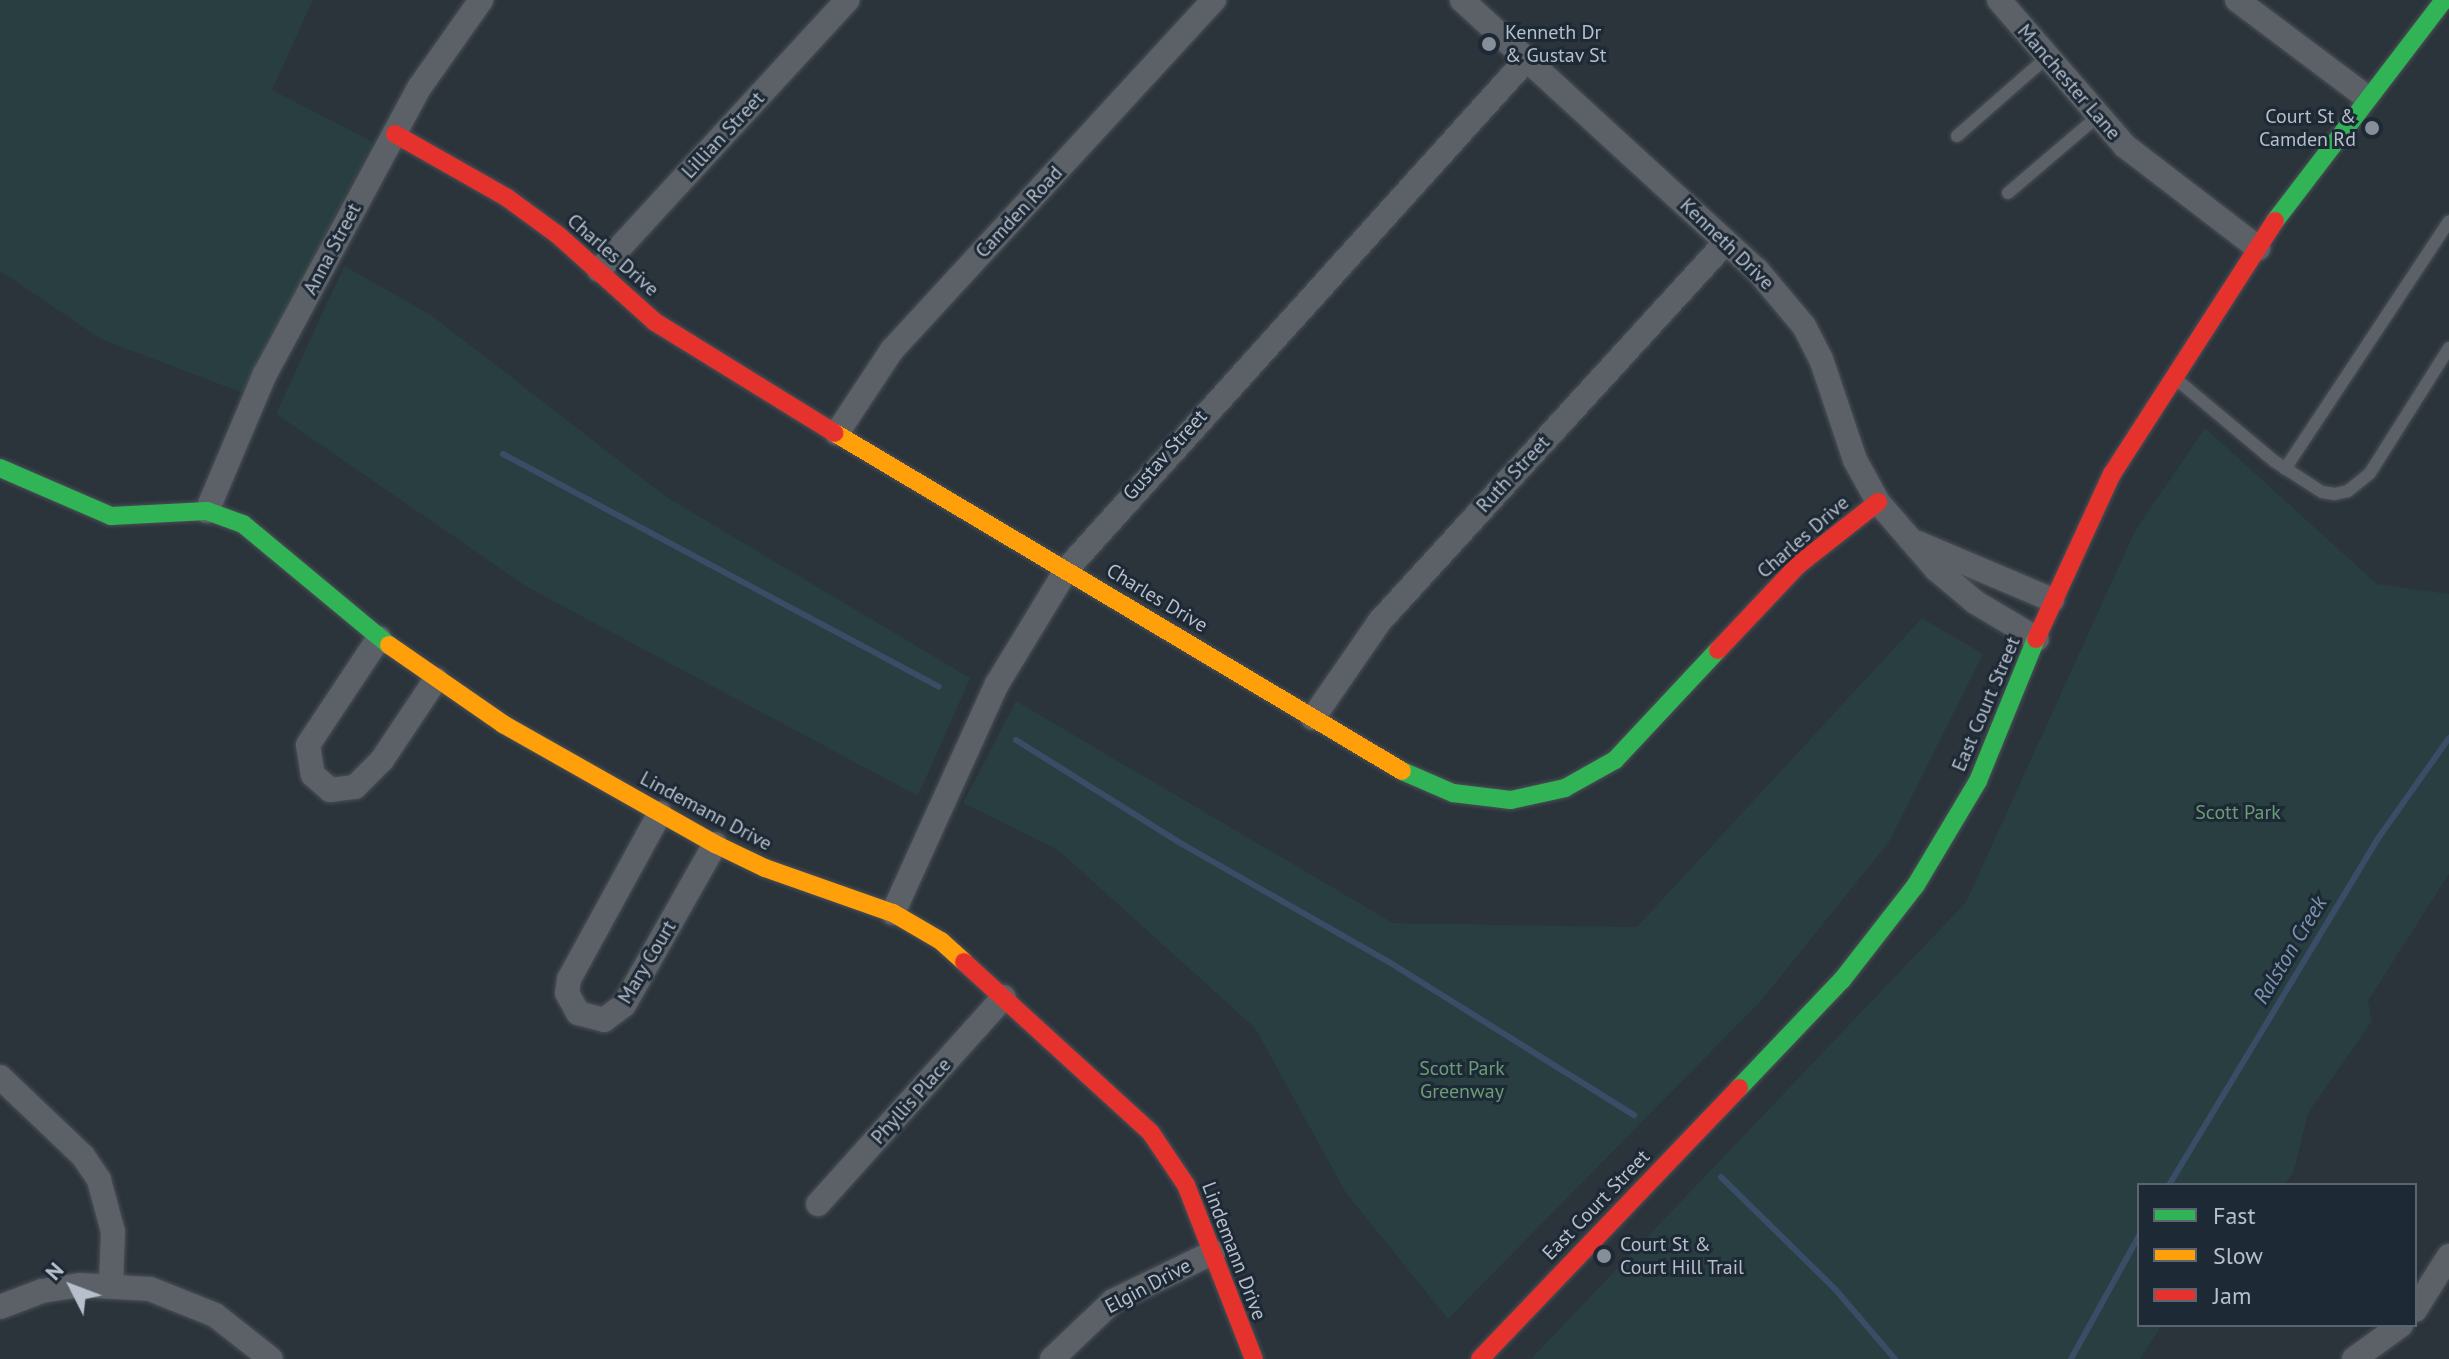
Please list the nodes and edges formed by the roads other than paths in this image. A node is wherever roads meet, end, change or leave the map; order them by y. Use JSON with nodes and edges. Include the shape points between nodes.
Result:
{"nodes":[{"id":1,"x":481,"y":0,"type":"edge"},
{"id":2,"x":847,"y":0,"type":"edge"},
{"id":3,"x":1214,"y":0,"type":"edge"},
{"id":4,"x":1462,"y":0,"type":"edge"},
{"id":5,"x":1999,"y":0,"type":"edge"},
{"id":6,"x":2237,"y":0,"type":"edge"},
{"id":7,"x":2444,"y":0,"type":"edge"},
{"id":8,"x":2046,"y":58,"type":"junction"},
{"id":9,"x":1527,"y":59,"type":"junction"},
{"id":10,"x":2366,"y":97,"type":"junction"},
{"id":11,"x":2097,"y":117,"type":"junction"},
{"id":12,"x":395,"y":134,"type":"junction"},
{"id":13,"x":1957,"y":136,"type":"dead end"},
{"id":14,"x":2008,"y":193,"type":"dead end"},
{"id":15,"x":2449,"y":221,"type":"edge"},
{"id":16,"x":1726,"y":242,"type":"junction"},
{"id":17,"x":2258,"y":248,"type":"junction"},
{"id":18,"x":599,"y":270,"type":"junction"},
{"id":19,"x":2449,"y":348,"type":"edge"},
{"id":20,"x":2173,"y":377,"type":"junction"},
{"id":21,"x":837,"y":433,"type":"junction"},
{"id":22,"x":0,"y":468,"type":"edge"},
{"id":23,"x":2285,"y":469,"type":"junction"},
{"id":24,"x":1878,"y":502,"type":"junction"},
{"id":25,"x":207,"y":511,"type":"junction"},
{"id":26,"x":1917,"y":543,"type":"junction"},
{"id":27,"x":1067,"y":569,"type":"junction"},
{"id":28,"x":2052,"y":600,"type":"junction"},
{"id":29,"x":379,"y":638,"type":"junction"},
{"id":30,"x":2037,"y":639,"type":"junction"},
{"id":31,"x":436,"y":679,"type":"junction"},
{"id":32,"x":1313,"y":718,"type":"junction"},
{"id":33,"x":660,"y":813,"type":"junction"},
{"id":34,"x":715,"y":844,"type":"junction"},
{"id":35,"x":893,"y":913,"type":"junction"},
{"id":36,"x":1004,"y":997,"type":"junction"},
{"id":37,"x":0,"y":1077,"type":"edge"},
{"id":38,"x":818,"y":1204,"type":"dead end"},
{"id":39,"x":1214,"y":1252,"type":"junction"},
{"id":40,"x":2449,"y":1256,"type":"edge"},
{"id":41,"x":111,"y":1284,"type":"junction"},
{"id":42,"x":0,"y":1307,"type":"edge"},
{"id":43,"x":2417,"y":1307,"type":"edge"},
{"id":44,"x":2398,"y":1327,"type":"edge"},
{"id":45,"x":271,"y":1359,"type":"edge"},
{"id":46,"x":1052,"y":1359,"type":"edge"},
{"id":47,"x":1254,"y":1359,"type":"edge"},
{"id":48,"x":1480,"y":1359,"type":"edge"},
{"id":49,"x":2354,"y":1359,"type":"edge"}],
"edges":[{"from":1,"to":12,"type":"street","name":"Anna Street","via":[[462,20]]},
{"from":2,"to":18,"type":"street","name":"Lillian Street"},
{"from":3,"to":21,"type":"street","name":"Camden Road","via":[[892,350]]},
{"from":4,"to":9,"type":"street","name":"Kenneth Drive"},
{"from":5,"to":8,"type":"street","name":"Manchester Lane"},
{"from":6,"to":10,"type":"street"},
{"from":7,"to":10,"type":"street","name":"East Court Street"},
{"from":8,"to":11,"type":"street","name":"Manchester Lane"},
{"from":8,"to":13,"type":"lane"},
{"from":9,"to":16,"type":"street","name":"Kenneth Drive"},
{"from":9,"to":27,"type":"street","name":"Gustav Street"},
{"from":10,"to":17,"type":"street","name":"East Court Street"},
{"from":11,"to":14,"type":"lane"},
{"from":11,"to":17,"type":"street","name":"Manchester Lane","via":[[2168,182]]},
{"from":12,"to":18,"type":"street","name":"Charles Drive","via":[[506,197]]},
{"from":12,"to":25,"type":"street","name":"Anna Street","via":[[265,374]]},
{"from":15,"to":23,"type":"lane"},
{"from":16,"to":24,"type":"street","name":"Kenneth Drive","via":[[1804,326],[1821,359],[1855,460]]},
{"from":16,"to":32,"type":"street","name":"Ruth Street","via":[[1380,621]]},
{"from":17,"to":20,"type":"street","name":"East Court Street"},
{"from":18,"to":21,"type":"street","name":"Charles Drive","via":[[655,322]]},
{"from":19,"to":23,"type":"lane","via":[[2359,484],[2335,494],[2322,492]]},
{"from":20,"to":23,"type":"lane"},
{"from":20,"to":28,"type":"street","name":"East Court Street","via":[[2112,474]]},
{"from":21,"to":27,"type":"street","name":"Charles Drive"},
{"from":22,"to":25,"type":"street","name":"Lindemann Drive","via":[[111,516]]},
{"from":24,"to":26,"type":"street","name":"Kenneth Drive"},
{"from":24,"to":32,"type":"street","name":"Charles Drive","via":[[1798,565],[1615,760],[1565,788],[1511,800],[1453,793],[1399,770]]},
{"from":25,"to":29,"type":"street","name":"Lindemann Drive","via":[[243,524]]},
{"from":26,"to":28,"type":"street","name":"Kenneth Drive"},
{"from":26,"to":30,"type":"street","name":"Kenneth Drive","via":[[1936,569],[1975,602]]},
{"from":27,"to":32,"type":"street","name":"Charles Drive"},
{"from":27,"to":35,"type":"street","name":"Gustav Street","via":[[997,684]]},
{"from":28,"to":30,"type":"street","name":"East Court Street"},
{"from":29,"to":31,"type":"street","name":"Lindemann Drive"},
{"from":29,"to":31,"type":"street","via":[[308,745],[313,775],[330,790],[355,787],[382,760]]},
{"from":30,"to":48,"type":"street","name":"East Court Street","via":[[1978,781],[1880,934]]},
{"from":31,"to":33,"type":"street","name":"Lindemann Drive","via":[[503,724]]},
{"from":33,"to":34,"type":"street","name":"Lindemann Drive"},
{"from":33,"to":34,"type":"street","name":"Mary Court","via":[[569,979],[567,993],[578,1013],[604,1020],[624,1005]]},
{"from":34,"to":35,"type":"street","name":"Lindemann Drive"},
{"from":35,"to":36,"type":"street","name":"Lindemann Drive","via":[[941,941]]},
{"from":36,"to":38,"type":"street","name":"Phyllis Place"},
{"from":36,"to":39,"type":"street","name":"Lindemann Drive","via":[[1151,1133],[1186,1185]]},
{"from":37,"to":41,"type":"street","via":[[83,1156],[99,1180],[113,1232]]},
{"from":39,"to":46,"type":"street","name":"Elgin Drive","via":[[1113,1301]]},
{"from":39,"to":47,"type":"street","name":"Lindemann Drive"},
{"from":40,"to":43,"type":"street"},
{"from":41,"to":42,"type":"street","via":[[42,1291]]},
{"from":41,"to":45,"type":"street","via":[[187,1301],[241,1332]]},
{"from":44,"to":49,"type":"street"}]}
